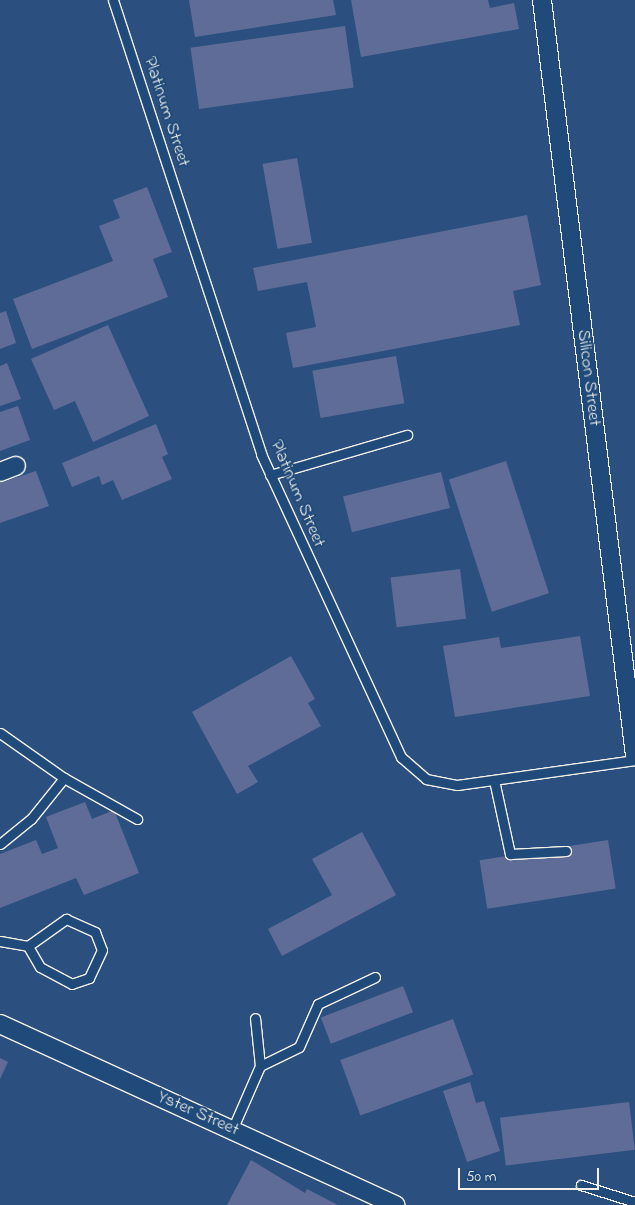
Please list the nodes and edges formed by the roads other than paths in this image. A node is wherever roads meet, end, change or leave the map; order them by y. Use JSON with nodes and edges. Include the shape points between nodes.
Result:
{"nodes":[{"id":1,"x":112,"y":0,"type":"edge"},
{"id":2,"x":542,"y":0,"type":"edge"},
{"id":3,"x":407,"y":435,"type":"dead end"},
{"id":4,"x":270,"y":475,"type":"junction"},
{"id":5,"x":0,"y":733,"type":"edge"},
{"id":6,"x":635,"y":755,"type":"edge"},
{"id":7,"x":635,"y":760,"type":"edge"},
{"id":8,"x":64,"y":778,"type":"junction"},
{"id":9,"x":494,"y":780,"type":"junction"},
{"id":10,"x":137,"y":819,"type":"dead end"},
{"id":11,"x":0,"y":844,"type":"edge"},
{"id":12,"x":566,"y":851,"type":"dead end"},
{"id":13,"x":0,"y":941,"type":"edge"},
{"id":14,"x":28,"y":946,"type":"junction"},
{"id":15,"x":374,"y":977,"type":"dead end"},
{"id":16,"x":255,"y":1018,"type":"dead end"},
{"id":17,"x":0,"y":1024,"type":"edge"},
{"id":18,"x":260,"y":1066,"type":"junction"},
{"id":19,"x":232,"y":1130,"type":"junction"},
{"id":20,"x":581,"y":1185,"type":"dead end"},
{"id":21,"x":362,"y":1190,"type":"junction"},
{"id":22,"x":635,"y":1202,"type":"edge"},
{"id":23,"x":373,"y":1205,"type":"edge"},
{"id":24,"x":396,"y":1205,"type":"edge"}],
"edges":[{"from":1,"to":4,"type":"lane","name":"Platinum Street"},
{"from":2,"to":6,"type":"street","name":"Silicon Street"},
{"from":3,"to":4,"type":"lane"},
{"from":4,"to":9,"type":"lane","name":"Platinum Street","via":[[401,756],[413,770],[442,784]]},
{"from":5,"to":8,"type":"lane"},
{"from":7,"to":9,"type":"lane","name":"Platinum Street"},
{"from":8,"to":10,"type":"lane"},
{"from":8,"to":11,"type":"lane","via":[[32,818]]},
{"from":9,"to":12,"type":"lane","via":[[510,854]]},
{"from":13,"to":14,"type":"lane"},
{"from":14,"to":14,"type":"lane","via":[[66,919],[95,932],[102,950],[89,978],[72,984],[40,967]]},
{"from":15,"to":18,"type":"lane","via":[[318,1004],[299,1047]]},
{"from":16,"to":18,"type":"lane"},
{"from":17,"to":19,"type":"street","name":"Yster Street"},
{"from":18,"to":19,"type":"lane"},
{"from":19,"to":21,"type":"street","name":"Yster Street"},
{"from":20,"to":22,"type":"lane"},
{"from":21,"to":23,"type":"lane"},
{"from":21,"to":24,"type":"street","name":"Yster Street"}]}
